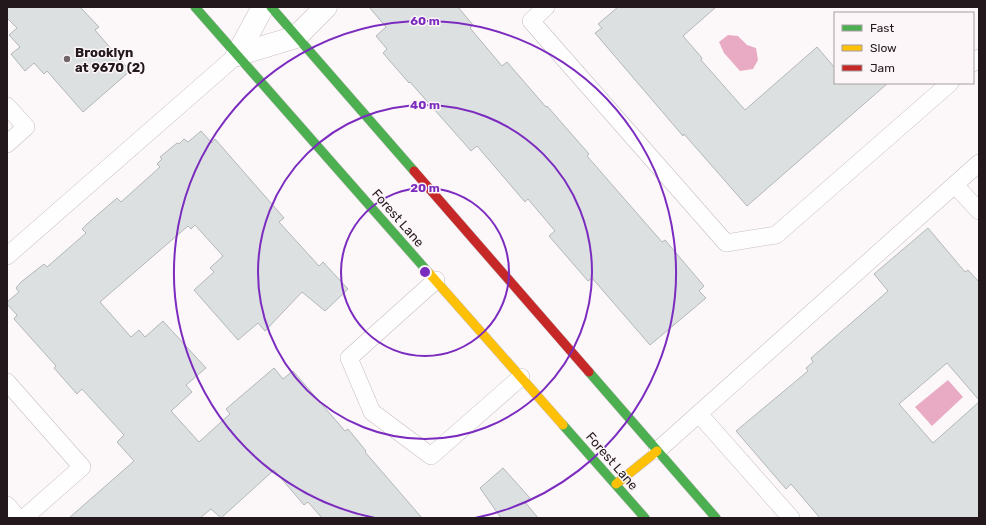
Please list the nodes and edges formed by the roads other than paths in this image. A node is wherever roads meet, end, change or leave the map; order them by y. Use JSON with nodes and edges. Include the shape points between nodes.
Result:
{"nodes":[{"id":1,"x":195,"y":7,"type":"edge"},
{"id":2,"x":263,"y":7,"type":"edge"},
{"id":3,"x":270,"y":7,"type":"edge"},
{"id":4,"x":326,"y":7,"type":"edge"},
{"id":5,"x":546,"y":7,"type":"edge"},
{"id":6,"x":296,"y":37,"type":"junction"},
{"id":7,"x":237,"y":55,"type":"junction"},
{"id":8,"x":949,"y":84,"type":"edge"},
{"id":9,"x":7,"y":106,"type":"edge"},
{"id":10,"x":7,"y":144,"type":"edge"},
{"id":11,"x":979,"y":163,"type":"edge"},
{"id":12,"x":955,"y":185,"type":"junction"},
{"id":13,"x":979,"y":212,"type":"edge"},
{"id":14,"x":7,"y":256,"type":"edge"},
{"id":15,"x":436,"y":280,"type":"junction"},
{"id":16,"x":521,"y":377,"type":"junction"},
{"id":17,"x":7,"y":382,"type":"edge"},
{"id":18,"x":699,"y":414,"type":"junction"},
{"id":19,"x":657,"y":450,"type":"junction"},
{"id":20,"x":616,"y":484,"type":"junction"},
{"id":21,"x":7,"y":505,"type":"edge"},
{"id":22,"x":18,"y":518,"type":"edge"},
{"id":23,"x":24,"y":518,"type":"edge"},
{"id":24,"x":645,"y":518,"type":"edge"},
{"id":25,"x":716,"y":518,"type":"edge"},
{"id":26,"x":791,"y":518,"type":"edge"}],
"edges":[{"from":1,"to":7,"type":"main road","name":"Forest Lane"},
{"from":2,"to":7,"type":"street"},
{"from":3,"to":6,"type":"main road"},
{"from":4,"to":6,"type":"street"},
{"from":5,"to":8,"type":"lane","via":[[531,21],[726,244],[776,235]]},
{"from":6,"to":7,"type":"street"},
{"from":6,"to":19,"type":"main road"},
{"from":7,"to":14,"type":"lane"},
{"from":7,"to":15,"type":"main road","name":"Forest Lane"},
{"from":9,"to":10,"type":"lane","via":[[26,127]]},
{"from":11,"to":12,"type":"lane"},
{"from":12,"to":13,"type":"lane"},
{"from":12,"to":18,"type":"lane"},
{"from":15,"to":16,"type":"main road","name":"Forest Lane"},
{"from":15,"to":16,"type":"lane","via":[[349,358],[372,412],[431,456]]},
{"from":16,"to":20,"type":"main road","name":"Forest Lane"},
{"from":17,"to":23,"type":"lane","via":[[82,467]]},
{"from":18,"to":19,"type":"lane"},
{"from":18,"to":26,"type":"lane"},
{"from":19,"to":20,"type":"main road"},
{"from":19,"to":25,"type":"main road"},
{"from":20,"to":24,"type":"main road","name":"Forest Lane"},
{"from":21,"to":22,"type":"lane"}]}
